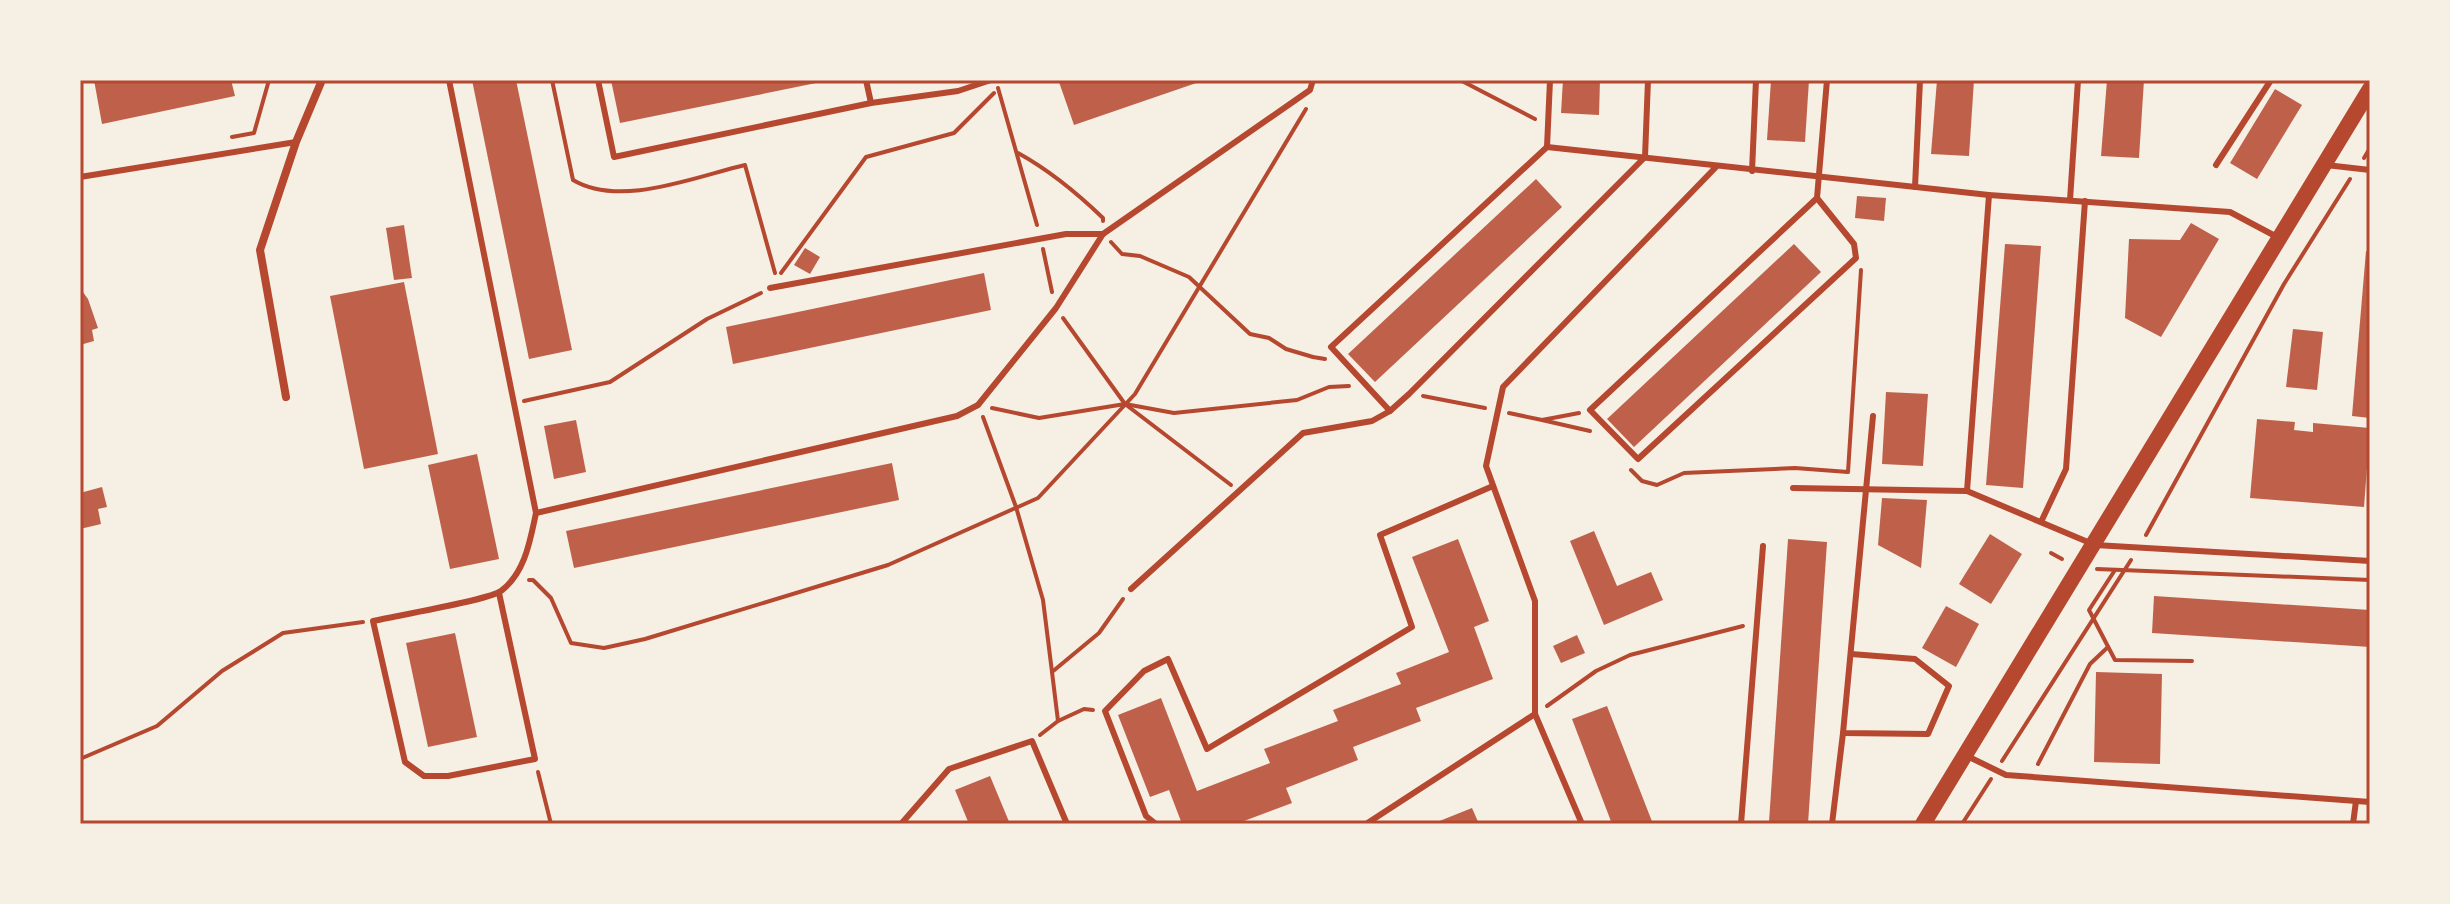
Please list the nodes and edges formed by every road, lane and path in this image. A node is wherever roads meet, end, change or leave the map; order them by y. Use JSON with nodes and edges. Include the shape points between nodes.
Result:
{"nodes":[{"id":1,"x":269,"y":80,"type":"edge"},
{"id":2,"x":322,"y":80,"type":"edge"},
{"id":3,"x":449,"y":80,"type":"edge"},
{"id":4,"x":552,"y":80,"type":"edge"},
{"id":5,"x":598,"y":80,"type":"edge"},
{"id":6,"x":866,"y":80,"type":"edge"},
{"id":7,"x":994,"y":80,"type":"edge"},
{"id":8,"x":1313,"y":80,"type":"edge"},
{"id":9,"x":1460,"y":80,"type":"edge"},
{"id":10,"x":1550,"y":80,"type":"edge"},
{"id":11,"x":1648,"y":80,"type":"edge"},
{"id":12,"x":1756,"y":80,"type":"edge"},
{"id":13,"x":1827,"y":80,"type":"edge"},
{"id":14,"x":1920,"y":80,"type":"edge"},
{"id":15,"x":2078,"y":80,"type":"edge"},
{"id":16,"x":2271,"y":80,"type":"edge"},
{"id":17,"x":998,"y":89,"type":"junction"},
{"id":18,"x":2370,"y":89,"type":"edge"},
{"id":19,"x":871,"y":103,"type":"junction"},
{"id":20,"x":1307,"y":107,"type":"dead end"},
{"id":21,"x":1548,"y":126,"type":"junction"},
{"id":22,"x":226,"y":138,"type":"dead end"},
{"id":23,"x":296,"y":142,"type":"junction"},
{"id":24,"x":1547,"y":147,"type":"junction"},
{"id":25,"x":2370,"y":148,"type":"edge"},
{"id":26,"x":1016,"y":152,"type":"junction"},
{"id":27,"x":1645,"y":157,"type":"junction"},
{"id":28,"x":2216,"y":165,"type":"dead end"},
{"id":29,"x":2324,"y":165,"type":"junction"},
{"id":30,"x":1716,"y":167,"type":"junction"},
{"id":31,"x":2358,"y":169,"type":"junction"},
{"id":32,"x":2370,"y":170,"type":"edge"},
{"id":33,"x":1752,"y":171,"type":"junction"},
{"id":34,"x":80,"y":177,"type":"edge"},
{"id":35,"x":1820,"y":178,"type":"junction"},
{"id":36,"x":1915,"y":187,"type":"junction"},
{"id":37,"x":1989,"y":195,"type":"junction"},
{"id":38,"x":1817,"y":198,"type":"junction"},
{"id":39,"x":2070,"y":200,"type":"junction"},
{"id":40,"x":2085,"y":201,"type":"junction"},
{"id":41,"x":1103,"y":234,"type":"junction"},
{"id":42,"x":1041,"y":238,"type":"junction"},
{"id":43,"x":2279,"y":238,"type":"junction"},
{"id":44,"x":1856,"y":258,"type":"junction"},
{"id":45,"x":770,"y":288,"type":"joint"},
{"id":46,"x":1056,"y":308,"type":"junction"},
{"id":47,"x":1343,"y":360,"type":"junction"},
{"id":48,"x":1366,"y":384,"type":"junction"},
{"id":49,"x":286,"y":397,"type":"dead end"},
{"id":50,"x":514,"y":403,"type":"junction"},
{"id":51,"x":1125,"y":404,"type":"junction"},
{"id":52,"x":978,"y":405,"type":"junction"},
{"id":53,"x":1390,"y":411,"type":"junction"},
{"id":54,"x":1873,"y":416,"type":"dead end"},
{"id":55,"x":1542,"y":420,"type":"dead end"},
{"id":56,"x":1598,"y":439,"type":"dead end"},
{"id":57,"x":1620,"y":460,"type":"dead end"},
{"id":58,"x":1493,"y":486,"type":"junction"},
{"id":59,"x":1866,"y":487,"type":"junction"},
{"id":60,"x":1793,"y":488,"type":"dead end"},
{"id":61,"x":1239,"y":491,"type":"junction"},
{"id":62,"x":1967,"y":491,"type":"junction"},
{"id":63,"x":1016,"y":507,"type":"junction"},
{"id":64,"x":536,"y":513,"type":"junction"},
{"id":65,"x":2041,"y":522,"type":"junction"},
{"id":66,"x":2095,"y":545,"type":"junction"},
{"id":67,"x":1763,"y":546,"type":"dead end"},
{"id":68,"x":2138,"y":547,"type":"junction"},
{"id":69,"x":2051,"y":553,"type":"dead end"},
{"id":70,"x":2370,"y":561,"type":"edge"},
{"id":71,"x":2080,"y":569,"type":"junction"},
{"id":72,"x":2116,"y":569,"type":"junction"},
{"id":73,"x":2124,"y":569,"type":"junction"},
{"id":74,"x":2370,"y":580,"type":"edge"},
{"id":75,"x":511,"y":581,"type":"junction"},
{"id":76,"x":1131,"y":589,"type":"joint"},
{"id":77,"x":499,"y":593,"type":"junction"},
{"id":78,"x":2093,"y":618,"type":"junction"},
{"id":79,"x":373,"y":621,"type":"junction"},
{"id":80,"x":1757,"y":623,"type":"junction"},
{"id":81,"x":2108,"y":647,"type":"junction"},
{"id":82,"x":1851,"y":654,"type":"junction"},
{"id":83,"x":2192,"y":661,"type":"dead end"},
{"id":84,"x":1052,"y":672,"type":"junction"},
{"id":85,"x":1084,"y":709,"type":"dead end"},
{"id":86,"x":1535,"y":714,"type":"junction"},
{"id":87,"x":1058,"y":721,"type":"junction"},
{"id":88,"x":1843,"y":733,"type":"junction"},
{"id":89,"x":1032,"y":741,"type":"junction"},
{"id":90,"x":1966,"y":756,"type":"junction"},
{"id":91,"x":80,"y":759,"type":"edge"},
{"id":92,"x":535,"y":759,"type":"junction"},
{"id":93,"x":1996,"y":770,"type":"junction"},
{"id":94,"x":2032,"y":777,"type":"junction"},
{"id":95,"x":2356,"y":801,"type":"junction"},
{"id":96,"x":2370,"y":802,"type":"edge"},
{"id":97,"x":551,"y":824,"type":"edge"},
{"id":98,"x":901,"y":824,"type":"edge"},
{"id":99,"x":1067,"y":824,"type":"edge"},
{"id":100,"x":1156,"y":824,"type":"edge"},
{"id":101,"x":1366,"y":824,"type":"edge"},
{"id":102,"x":1582,"y":824,"type":"edge"},
{"id":103,"x":1741,"y":824,"type":"edge"},
{"id":104,"x":1832,"y":824,"type":"edge"},
{"id":105,"x":1923,"y":824,"type":"edge"},
{"id":106,"x":1962,"y":824,"type":"edge"},
{"id":107,"x":2353,"y":824,"type":"edge"}],
"edges":[{"from":1,"to":22,"type":"path","via":[[254,133]]},
{"from":2,"to":23,"type":"street"},
{"from":3,"to":50,"type":"lane"},
{"from":4,"to":17,"type":"path","via":[[573,180],[585,188],[633,192],[745,165],[777,279],[866,157],[954,133]]},
{"from":5,"to":19,"type":"lane","via":[[614,157]]},
{"from":6,"to":19,"type":"lane"},
{"from":7,"to":17,"type":"path"},
{"from":7,"to":19,"type":"lane","via":[[958,91]]},
{"from":8,"to":41,"type":"lane","via":[[1310,90]]},
{"from":9,"to":21,"type":"path"},
{"from":10,"to":21,"type":"lane"},
{"from":11,"to":27,"type":"lane"},
{"from":12,"to":33,"type":"lane"},
{"from":13,"to":35,"type":"lane"},
{"from":14,"to":36,"type":"lane"},
{"from":15,"to":39,"type":"lane"},
{"from":16,"to":28,"type":"lane"},
{"from":17,"to":26,"type":"path"},
{"from":18,"to":29,"type":"main road"},
{"from":20,"to":63,"type":"path","via":[[1135,394],[1038,498]]},
{"from":21,"to":24,"type":"lane"},
{"from":23,"to":34,"type":"lane"},
{"from":23,"to":49,"type":"street","via":[[260,250]]},
{"from":24,"to":27,"type":"lane"},
{"from":24,"to":47,"type":"lane","via":[[1331,347]]},
{"from":25,"to":31,"type":"path"},
{"from":26,"to":41,"type":"path","via":[[1044,167],[1103,218]]},
{"from":26,"to":42,"type":"path"},
{"from":27,"to":30,"type":"lane"},
{"from":27,"to":53,"type":"lane"},
{"from":29,"to":31,"type":"lane"},
{"from":29,"to":43,"type":"main road"},
{"from":30,"to":33,"type":"lane"},
{"from":30,"to":58,"type":"lane","via":[[1503,387],[1486,466]]},
{"from":31,"to":32,"type":"lane"},
{"from":31,"to":68,"type":"path","via":[[2284,284]]},
{"from":33,"to":35,"type":"lane"},
{"from":35,"to":36,"type":"lane"},
{"from":35,"to":38,"type":"lane"},
{"from":36,"to":37,"type":"lane"},
{"from":37,"to":39,"type":"lane"},
{"from":37,"to":62,"type":"lane"},
{"from":38,"to":44,"type":"lane","via":[[1854,244]]},
{"from":38,"to":44,"type":"lane","via":[[1590,410],[1638,459]]},
{"from":39,"to":40,"type":"lane"},
{"from":40,"to":43,"type":"lane","via":[[2230,212]]},
{"from":40,"to":65,"type":"lane","via":[[2066,469]]},
{"from":41,"to":42,"type":"lane"},
{"from":41,"to":46,"type":"lane"},
{"from":41,"to":47,"type":"path","via":[[1122,254],[1189,277],[1250,334],[1313,357]]},
{"from":42,"to":45,"type":"lane"},
{"from":42,"to":46,"type":"path"},
{"from":43,"to":66,"type":"main road"},
{"from":44,"to":57,"type":"path","via":[[1862,272],[1848,472],[1795,468],[1684,473],[1657,485],[1642,481]]},
{"from":45,"to":50,"type":"path","via":[[707,319],[610,382]]},
{"from":46,"to":51,"type":"path"},
{"from":46,"to":52,"type":"lane"},
{"from":47,"to":48,"type":"lane"},
{"from":48,"to":51,"type":"path","via":[[1329,387],[1297,400],[1174,413]]},
{"from":48,"to":53,"type":"lane"},
{"from":50,"to":64,"type":"lane"},
{"from":51,"to":52,"type":"path","via":[[1039,418]]},
{"from":51,"to":61,"type":"path"},
{"from":52,"to":63,"type":"path"},
{"from":52,"to":64,"type":"lane","via":[[957,416]]},
{"from":53,"to":61,"type":"lane","via":[[1372,421],[1303,433]]},
{"from":54,"to":59,"type":"lane"},
{"from":55,"to":56,"type":"path","via":[[1587,429]]},
{"from":58,"to":86,"type":"lane","via":[[1535,601]]},
{"from":58,"to":100,"type":"lane","via":[[1380,535],[1412,627],[1207,749],[1168,659],[1144,671],[1105,711],[1146,816]]},
{"from":59,"to":60,"type":"lane"},
{"from":59,"to":62,"type":"lane"},
{"from":59,"to":82,"type":"lane"},
{"from":61,"to":76,"type":"lane"},
{"from":62,"to":65,"type":"lane"},
{"from":63,"to":75,"type":"path","via":[[888,565],[604,648],[571,643],[551,598],[533,580]]},
{"from":63,"to":84,"type":"path","via":[[1043,600]]},
{"from":64,"to":75,"type":"lane","via":[[529,545]]},
{"from":65,"to":66,"type":"lane"},
{"from":66,"to":68,"type":"lane"},
{"from":66,"to":71,"type":"main road"},
{"from":67,"to":80,"type":"lane"},
{"from":68,"to":70,"type":"lane"},
{"from":68,"to":73,"type":"path"},
{"from":69,"to":71,"type":"path"},
{"from":71,"to":72,"type":"path"},
{"from":71,"to":90,"type":"main road"},
{"from":72,"to":73,"type":"path"},
{"from":72,"to":78,"type":"path","via":[[2089,610]]},
{"from":73,"to":74,"type":"path"},
{"from":73,"to":78,"type":"path"},
{"from":75,"to":77,"type":"lane"},
{"from":76,"to":84,"type":"path","via":[[1099,633]]},
{"from":77,"to":79,"type":"lane"},
{"from":77,"to":92,"type":"lane"},
{"from":78,"to":81,"type":"path"},
{"from":78,"to":93,"type":"path"},
{"from":79,"to":91,"type":"path","via":[[283,633],[222,671],[157,726]]},
{"from":79,"to":92,"type":"lane","via":[[405,762],[424,776],[448,776]]},
{"from":80,"to":86,"type":"path","via":[[1630,655],[1596,671]]},
{"from":80,"to":103,"type":"lane"},
{"from":81,"to":83,"type":"path","via":[[2115,660]]},
{"from":81,"to":94,"type":"path","via":[[2090,664]]},
{"from":82,"to":88,"type":"lane"},
{"from":82,"to":88,"type":"lane","via":[[1915,659],[1949,686],[1928,734]]},
{"from":84,"to":87,"type":"path"},
{"from":85,"to":87,"type":"path"},
{"from":86,"to":101,"type":"lane"},
{"from":86,"to":102,"type":"lane"},
{"from":87,"to":89,"type":"path"},
{"from":88,"to":104,"type":"lane"},
{"from":89,"to":98,"type":"lane","via":[[949,769]]},
{"from":89,"to":99,"type":"lane"},
{"from":90,"to":93,"type":"lane"},
{"from":90,"to":105,"type":"main road"},
{"from":92,"to":97,"type":"path"},
{"from":93,"to":94,"type":"lane"},
{"from":93,"to":106,"type":"path"},
{"from":94,"to":95,"type":"lane"},
{"from":95,"to":96,"type":"lane"},
{"from":95,"to":107,"type":"lane"}]}
